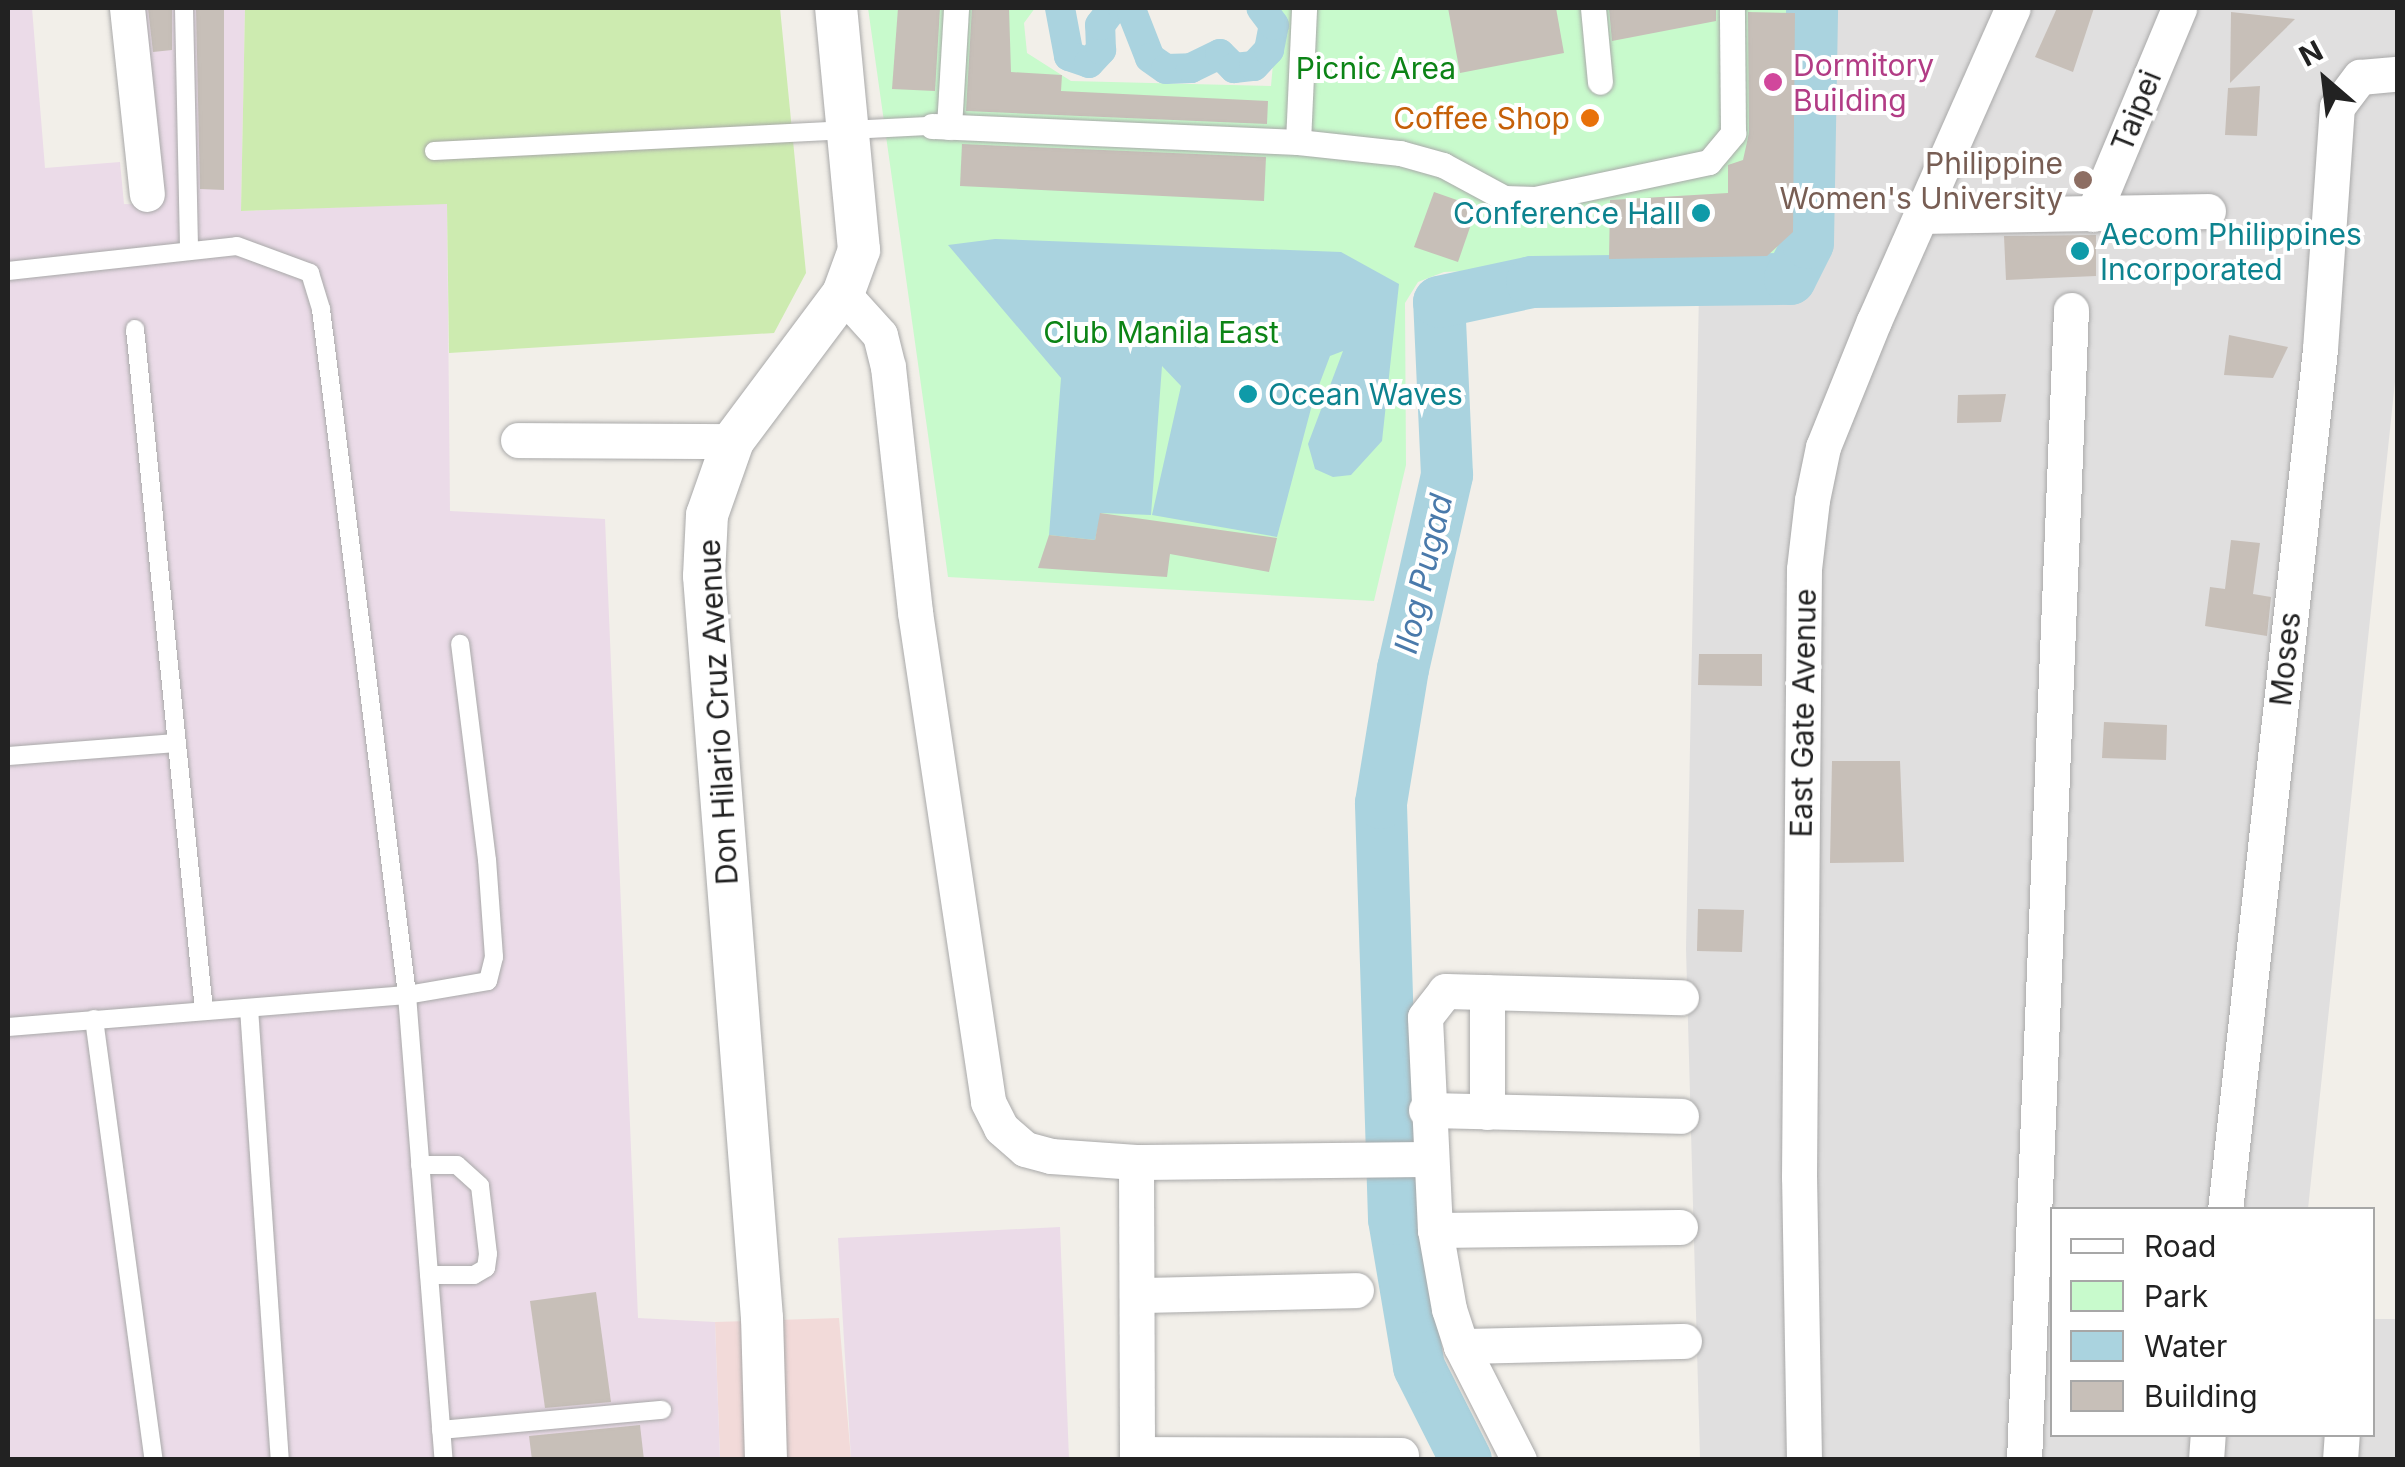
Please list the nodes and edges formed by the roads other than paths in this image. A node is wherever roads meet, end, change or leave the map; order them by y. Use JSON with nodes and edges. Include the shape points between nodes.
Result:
{"nodes":[{"id":1,"x":128,"y":8,"type":"edge"},
{"id":2,"x":184,"y":8,"type":"edge"},
{"id":3,"x":836,"y":8,"type":"edge"},
{"id":4,"x":956,"y":8,"type":"edge"},
{"id":5,"x":1304,"y":8,"type":"edge"},
{"id":6,"x":1593,"y":8,"type":"edge"},
{"id":7,"x":1732,"y":8,"type":"edge"},
{"id":8,"x":2013,"y":8,"type":"edge"},
{"id":9,"x":2178,"y":8,"type":"edge"},
{"id":10,"x":2398,"y":74,"type":"edge"},
{"id":11,"x":1600,"y":82,"type":"dead end"},
{"id":12,"x":940,"y":126,"type":"junction"},
{"id":13,"x":850,"y":130,"type":"junction"},
{"id":14,"x":1298,"y":142,"type":"junction"},
{"id":15,"x":434,"y":152,"type":"dead end"},
{"id":16,"x":147,"y":194,"type":"dead end"},
{"id":17,"x":2208,"y":212,"type":"dead end"},
{"id":18,"x":2094,"y":214,"type":"junction"},
{"id":19,"x":1922,"y":216,"type":"junction"},
{"id":20,"x":189,"y":251,"type":"junction"},
{"id":21,"x":8,"y":271,"type":"edge"},
{"id":22,"x":843,"y":294,"type":"junction"},
{"id":23,"x":2071,"y":310,"type":"dead end"},
{"id":24,"x":135,"y":328,"type":"dead end"},
{"id":25,"x":518,"y":440,"type":"dead end"},
{"id":26,"x":733,"y":441,"type":"junction"},
{"id":27,"x":460,"y":644,"type":"dead end"},
{"id":28,"x":176,"y":744,"type":"junction"},
{"id":29,"x":8,"y":756,"type":"edge"},
{"id":30,"x":1487,"y":992,"type":"junction"},
{"id":31,"x":406,"y":995,"type":"junction"},
{"id":32,"x":1681,"y":997,"type":"dead end"},
{"id":33,"x":249,"y":1008,"type":"junction"},
{"id":34,"x":204,"y":1011,"type":"junction"},
{"id":35,"x":94,"y":1020,"type":"junction"},
{"id":36,"x":8,"y":1024,"type":"edge"},
{"id":37,"x":1426,"y":1110,"type":"junction"},
{"id":38,"x":1487,"y":1112,"type":"junction"},
{"id":39,"x":1681,"y":1116,"type":"dead end"},
{"id":40,"x":1416,"y":1160,"type":"junction"},
{"id":41,"x":1136,"y":1162,"type":"junction"},
{"id":42,"x":420,"y":1164,"type":"junction"},
{"id":43,"x":2225,"y":1207,"type":"edge"},
{"id":44,"x":1680,"y":1228,"type":"dead end"},
{"id":45,"x":1434,"y":1230,"type":"junction"},
{"id":46,"x":428,"y":1275,"type":"junction"},
{"id":47,"x":1356,"y":1290,"type":"dead end"},
{"id":48,"x":1138,"y":1295,"type":"junction"},
{"id":49,"x":1684,"y":1340,"type":"dead end"},
{"id":50,"x":1461,"y":1346,"type":"junction"},
{"id":51,"x":662,"y":1410,"type":"dead end"},
{"id":52,"x":441,"y":1430,"type":"junction"},
{"id":53,"x":1401,"y":1455,"type":"dead end"},
{"id":54,"x":1137,"y":1457,"type":"edge"},
{"id":55,"x":154,"y":1460,"type":"edge"},
{"id":56,"x":280,"y":1460,"type":"edge"},
{"id":57,"x":444,"y":1460,"type":"edge"},
{"id":58,"x":766,"y":1460,"type":"edge"},
{"id":59,"x":1519,"y":1460,"type":"edge"},
{"id":60,"x":1804,"y":1460,"type":"edge"},
{"id":61,"x":2024,"y":1460,"type":"edge"}],
"edges":[{"from":1,"to":16,"type":"street"},
{"from":2,"to":20,"type":"lane"},
{"from":3,"to":13,"type":"street","name":"Don Hilario Cruz Avenue"},
{"from":4,"to":12,"type":"street"},
{"from":5,"to":14,"type":"street"},
{"from":6,"to":11,"type":"street"},
{"from":7,"to":14,"type":"street","via":[[1733,133],[1709,162],[1535,199],[1504,198],[1443,165],[1400,153]]},
{"from":8,"to":19,"type":"street","name":"East Gate Avenue"},
{"from":9,"to":18,"type":"street","name":"Taipei"},
{"from":10,"to":43,"type":"street","name":"Moses","via":[[2360,77],[2337,108],[2320,349]]},
{"from":12,"to":13,"type":"lane"},
{"from":12,"to":14,"type":"street"},
{"from":13,"to":15,"type":"lane"},
{"from":13,"to":22,"type":"street","name":"Don Hilario Cruz Avenue","via":[[859,250]]},
{"from":17,"to":18,"type":"street"},
{"from":18,"to":19,"type":"street"},
{"from":19,"to":60,"type":"street","name":"East Gate Avenue","via":[[1823,447],[1804,569]]},
{"from":20,"to":21,"type":"lane"},
{"from":20,"to":31,"type":"lane","via":[[237,246],[282,258],[310,273],[321,309]]},
{"from":22,"to":26,"type":"street","name":"Don Hilario Cruz Avenue"},
{"from":22,"to":41,"type":"street","via":[[880,335],[888,368],[916,612],[988,1102],[1001,1128],[1024,1149]]},
{"from":23,"to":61,"type":"street"},
{"from":24,"to":28,"type":"lane"},
{"from":25,"to":26,"type":"street"},
{"from":26,"to":58,"type":"street","name":"Don Hilario Cruz Avenue","via":[[707,515],[704,576],[762,1318]]},
{"from":27,"to":31,"type":"lane","via":[[494,958],[488,981]]},
{"from":28,"to":29,"type":"lane"},
{"from":28,"to":34,"type":"lane"},
{"from":30,"to":32,"type":"street"},
{"from":30,"to":37,"type":"street","via":[[1445,991],[1434,1000],[1425,1018]]},
{"from":30,"to":38,"type":"street"},
{"from":31,"to":33,"type":"lane"},
{"from":31,"to":42,"type":"lane"},
{"from":33,"to":34,"type":"lane"},
{"from":33,"to":56,"type":"lane"},
{"from":34,"to":35,"type":"lane"},
{"from":35,"to":36,"type":"lane"},
{"from":35,"to":55,"type":"lane"},
{"from":37,"to":38,"type":"street"},
{"from":37,"to":40,"type":"street"},
{"from":38,"to":39,"type":"street"},
{"from":40,"to":41,"type":"street"},
{"from":40,"to":45,"type":"street"},
{"from":41,"to":48,"type":"street"},
{"from":42,"to":46,"type":"lane"},
{"from":42,"to":46,"type":"lane","via":[[457,1166],[480,1186],[488,1254],[486,1268],[474,1276]]},
{"from":44,"to":45,"type":"street"},
{"from":45,"to":50,"type":"street"},
{"from":46,"to":52,"type":"lane"},
{"from":47,"to":48,"type":"street"},
{"from":48,"to":54,"type":"street"},
{"from":49,"to":50,"type":"street"},
{"from":50,"to":59,"type":"street"},
{"from":51,"to":52,"type":"lane"},
{"from":52,"to":57,"type":"lane"},
{"from":53,"to":54,"type":"street"}]}
